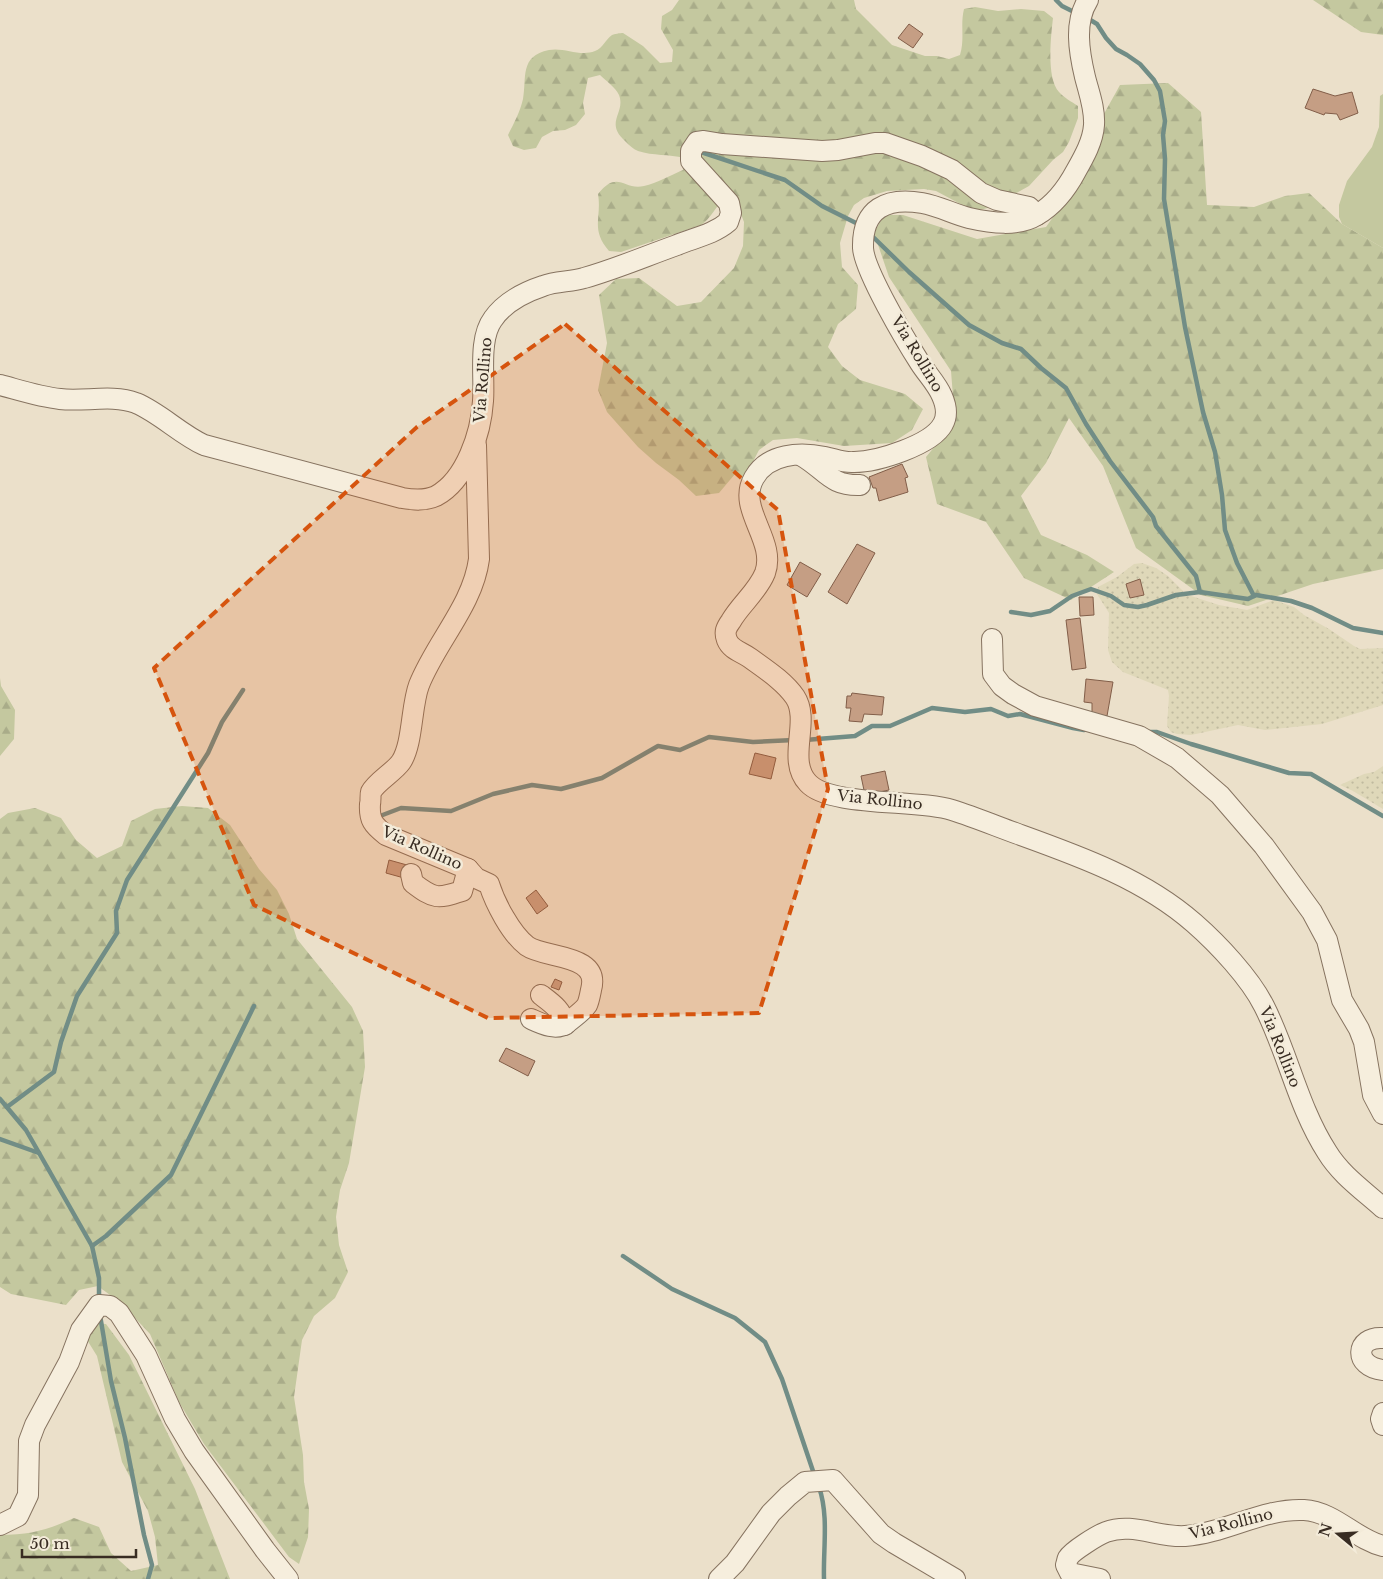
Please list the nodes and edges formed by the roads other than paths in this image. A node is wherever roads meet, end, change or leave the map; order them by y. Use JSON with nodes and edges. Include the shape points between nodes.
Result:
{"nodes":[{"id":1,"x":1088,"y":0,"type":"edge"},
{"id":2,"x":1037,"y":215,"type":"junction"},
{"id":3,"x":0,"y":385,"type":"edge"},
{"id":4,"x":476,"y":438,"type":"junction"},
{"id":5,"x":800,"y":456,"type":"junction"},
{"id":6,"x":860,"y":485,"type":"dead end"},
{"id":7,"x":992,"y":639,"type":"dead end"},
{"id":8,"x":468,"y":869,"type":"junction"},
{"id":9,"x":411,"y":874,"type":"dead end"},
{"id":10,"x":542,"y":996,"type":"dead end"},
{"id":11,"x":531,"y":1019,"type":"dead end"},
{"id":12,"x":565,"y":1025,"type":"junction"},
{"id":13,"x":1383,"y":1114,"type":"edge"},
{"id":14,"x":1383,"y":1208,"type":"edge"},
{"id":15,"x":1383,"y":1338,"type":"edge"},
{"id":16,"x":1383,"y":1370,"type":"edge"},
{"id":17,"x":1383,"y":1413,"type":"edge"},
{"id":18,"x":1383,"y":1425,"type":"edge"},
{"id":19,"x":0,"y":1525,"type":"edge"},
{"id":20,"x":1383,"y":1546,"type":"edge"},
{"id":21,"x":288,"y":1579,"type":"edge"},
{"id":22,"x":719,"y":1579,"type":"edge"},
{"id":23,"x":955,"y":1579,"type":"edge"},
{"id":24,"x":1100,"y":1579,"type":"edge"}],
"edges":[{"from":1,"to":2,"type":"street","name":"Via Rollino","via":[[1079,22],[1084,72],[1093,104],[1094,132],[1069,184]]},
{"from":2,"to":4,"type":"street","name":"Via Rollino","via":[[1029,207],[981,193],[952,170],[885,143],[822,151],[697,142],[691,151],[691,161],[729,203],[731,213],[728,222],[710,233],[639,260],[582,279],[544,285],[509,304],[492,320],[487,331],[483,402]]},
{"from":2,"to":5,"type":"street","name":"Via Rollino","via":[[1022,222],[988,222],[921,203],[897,202],[876,209],[870,216],[864,236],[864,259],[909,344],[942,395],[946,416],[942,427],[932,436],[886,456],[855,462],[819,455]]},
{"from":3,"to":4,"type":"street","name":"Via Rollino","via":[[61,399],[134,403],[204,445],[415,501],[435,496],[452,484]]},
{"from":4,"to":8,"type":"street","name":"Via Rollino","via":[[477,575],[427,666],[418,687],[401,762],[371,792],[369,815],[386,835]]},
{"from":5,"to":6,"type":"street","via":[[833,480],[847,486]]},
{"from":5,"to":14,"type":"street","name":"Via Rollino","via":[[777,457],[758,472],[750,485],[750,505],[765,548],[767,566],[762,580],[726,630],[728,643],[733,649],[773,675],[799,703],[799,753],[805,781],[823,792],[860,800],[951,809],[1103,867],[1177,909],[1212,941],[1256,992],[1273,1026],[1306,1112],[1325,1149],[1349,1178]]},
{"from":7,"to":13,"type":"street","via":[[993,674],[1002,686],[1035,706],[1139,736],[1177,758],[1220,796],[1264,846],[1312,912],[1327,940],[1342,1000],[1364,1042],[1373,1095]]},
{"from":8,"to":9,"type":"street","name":"Via Rollino","via":[[462,891],[440,898],[427,894],[412,883]]},
{"from":8,"to":12,"type":"street","name":"Via Rollino","via":[[476,878],[489,884],[496,904],[528,947],[578,961],[589,970],[593,984],[587,1005]]},
{"from":10,"to":12,"type":"street","via":[[562,1014]]},
{"from":11,"to":12,"type":"street","via":[[548,1027]]},
{"from":15,"to":16,"type":"street","via":[[1370,1339],[1361,1351],[1366,1365]]},
{"from":17,"to":18,"type":"street"},
{"from":19,"to":21,"type":"street","via":[[18,1516],[28,1495],[29,1441],[69,1362],[81,1330],[99,1305],[110,1306],[119,1313],[146,1355],[194,1451]]},
{"from":20,"to":24,"type":"street","name":"Via Rollino","via":[[1330,1517],[1305,1510],[1275,1512],[1187,1536],[1119,1529],[1106,1532],[1068,1556],[1066,1565],[1070,1573]]},
{"from":22,"to":23,"type":"street","via":[[735,1563],[770,1513],[788,1496],[805,1482],[833,1480],[881,1534]]}]}
